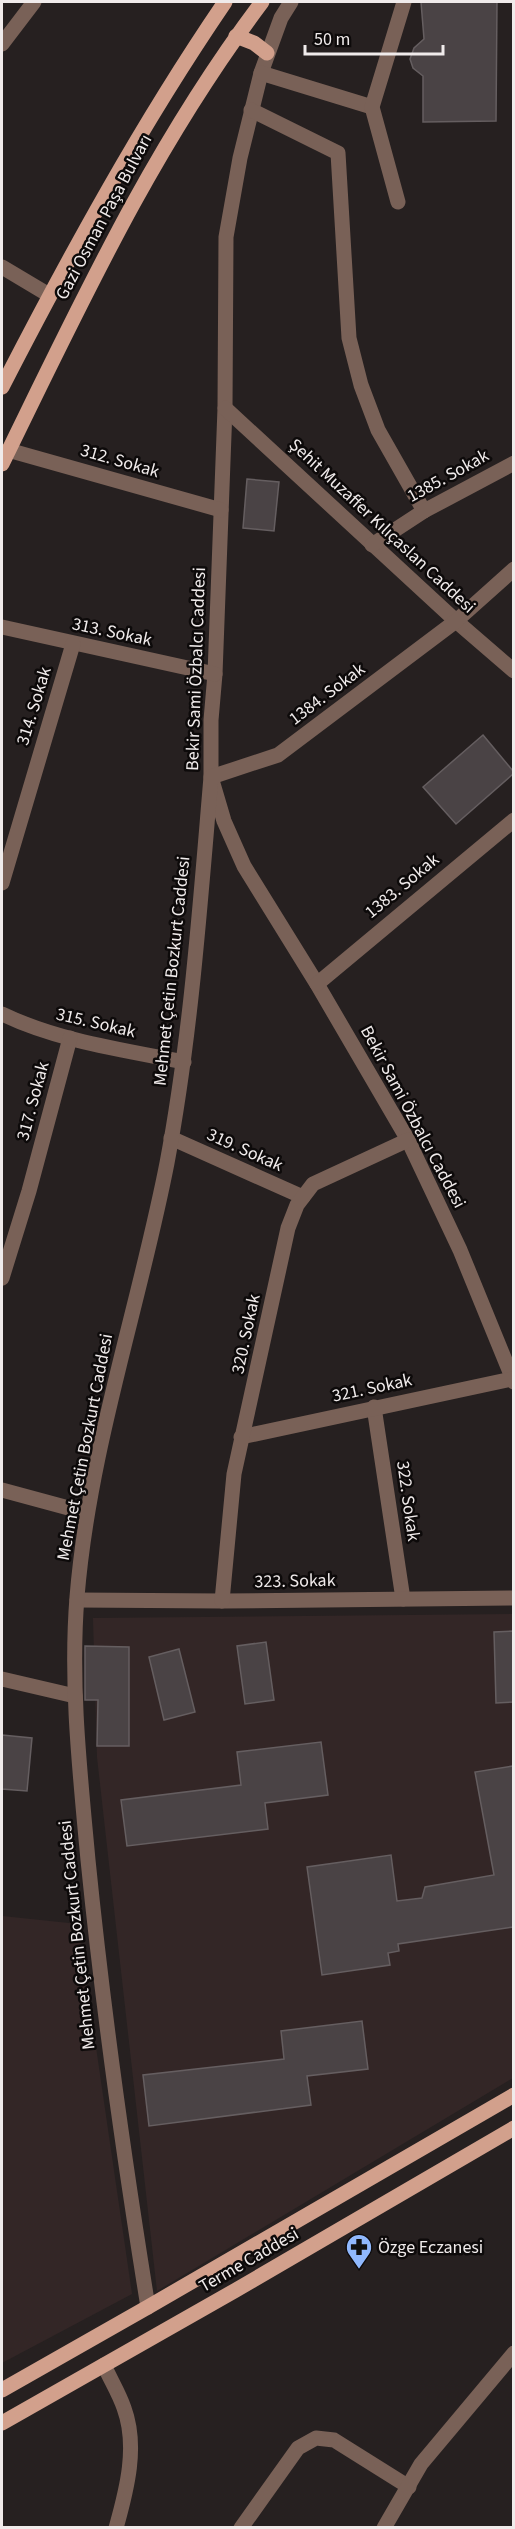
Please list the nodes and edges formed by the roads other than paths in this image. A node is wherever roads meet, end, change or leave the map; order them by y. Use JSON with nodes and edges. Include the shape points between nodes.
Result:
{"nodes":[{"id":1,"x":34,"y":2,"type":"edge"},
{"id":2,"x":225,"y":2,"type":"edge"},
{"id":3,"x":262,"y":2,"type":"edge"},
{"id":4,"x":291,"y":2,"type":"edge"},
{"id":5,"x":404,"y":2,"type":"edge"},
{"id":6,"x":8,"y":25,"type":"edge"},
{"id":7,"x":236,"y":36,"type":"junction"},
{"id":8,"x":2,"y":44,"type":"edge"},
{"id":9,"x":267,"y":53,"type":"junction"},
{"id":10,"x":261,"y":73,"type":"junction"},
{"id":11,"x":372,"y":106,"type":"junction"},
{"id":12,"x":251,"y":110,"type":"junction"},
{"id":13,"x":398,"y":202,"type":"dead end"},
{"id":14,"x":2,"y":267,"type":"edge"},
{"id":15,"x":49,"y":295,"type":"junction"},
{"id":16,"x":2,"y":387,"type":"edge"},
{"id":17,"x":225,"y":408,"type":"junction"},
{"id":18,"x":5,"y":457,"type":"edge"},
{"id":19,"x":513,"y":463,"type":"edge"},
{"id":20,"x":221,"y":510,"type":"junction"},
{"id":21,"x":424,"y":511,"type":"junction"},
{"id":22,"x":372,"y":545,"type":"junction"},
{"id":23,"x":513,"y":569,"type":"edge"},
{"id":24,"x":456,"y":621,"type":"junction"},
{"id":25,"x":2,"y":627,"type":"edge"},
{"id":26,"x":73,"y":644,"type":"junction"},
{"id":27,"x":513,"y":671,"type":"edge"},
{"id":28,"x":215,"y":674,"type":"junction"},
{"id":29,"x":211,"y":777,"type":"junction"},
{"id":30,"x":513,"y":820,"type":"edge"},
{"id":31,"x":2,"y":883,"type":"edge"},
{"id":32,"x":317,"y":984,"type":"junction"},
{"id":33,"x":2,"y":1014,"type":"edge"},
{"id":34,"x":70,"y":1038,"type":"junction"},
{"id":35,"x":184,"y":1062,"type":"junction"},
{"id":36,"x":171,"y":1138,"type":"junction"},
{"id":37,"x":408,"y":1140,"type":"junction"},
{"id":38,"x":303,"y":1197,"type":"junction"},
{"id":39,"x":2,"y":1278,"type":"edge"},
{"id":40,"x":513,"y":1381,"type":"edge"},
{"id":41,"x":374,"y":1407,"type":"junction"},
{"id":42,"x":241,"y":1437,"type":"junction"},
{"id":43,"x":2,"y":1490,"type":"edge"},
{"id":44,"x":87,"y":1513,"type":"junction"},
{"id":45,"x":513,"y":1598,"type":"edge"},
{"id":46,"x":403,"y":1599,"type":"junction"},
{"id":47,"x":77,"y":1600,"type":"junction"},
{"id":48,"x":222,"y":1602,"type":"junction"},
{"id":49,"x":2,"y":1679,"type":"edge"},
{"id":50,"x":75,"y":1696,"type":"junction"},
{"id":51,"x":513,"y":2095,"type":"edge"},
{"id":52,"x":513,"y":2128,"type":"edge"},
{"id":53,"x":148,"y":2307,"type":"junction"},
{"id":54,"x":513,"y":2353,"type":"edge"},
{"id":55,"x":104,"y":2366,"type":"junction"},
{"id":56,"x":2,"y":2390,"type":"edge"},
{"id":57,"x":2,"y":2423,"type":"edge"},
{"id":58,"x":409,"y":2487,"type":"junction"},
{"id":59,"x":116,"y":2528,"type":"edge"},
{"id":60,"x":241,"y":2528,"type":"edge"},
{"id":61,"x":384,"y":2528,"type":"edge"}],
"edges":[{"from":1,"to":6,"type":"street"},
{"from":2,"to":15,"type":"main road","name":"Gazi Osman Paşa Bulvarı","via":[[138,136]]},
{"from":3,"to":7,"type":"main road","name":"Gazi Osman Paşa Bulvarı"},
{"from":4,"to":9,"type":"street","name":"Bekir Sami Özbalcı Caddesi"},
{"from":5,"to":11,"type":"street"},
{"from":6,"to":8,"type":"street"},
{"from":7,"to":9,"type":"main road"},
{"from":7,"to":18,"type":"main road","name":"Gazi Osman Paşa Bulvarı","via":[[154,163],[89,284]]},
{"from":9,"to":10,"type":"street","name":"Bekir Sami Özbalcı Caddesi"},
{"from":10,"to":11,"type":"street"},
{"from":10,"to":12,"type":"street","name":"Bekir Sami Özbalcı Caddesi"},
{"from":11,"to":13,"type":"street"},
{"from":12,"to":17,"type":"street","name":"Bekir Sami Özbalcı Caddesi","via":[[226,237]]},
{"from":12,"to":21,"type":"street","via":[[338,153],[349,338],[378,430]]},
{"from":14,"to":15,"type":"street"},
{"from":15,"to":16,"type":"main road","name":"Gazi Osman Paşa Bulvarı"},
{"from":17,"to":20,"type":"street","name":"Bekir Sami Özbalcı Caddesi"},
{"from":17,"to":22,"type":"street","name":"Şehit Muzaffer Kılıçaslan Caddesi"},
{"from":18,"to":20,"type":"street","name":"312. Sokak"},
{"from":19,"to":21,"type":"street","name":"1385. Sokak"},
{"from":20,"to":28,"type":"street","name":"Bekir Sami Özbalcı Caddesi"},
{"from":21,"to":22,"type":"street","name":"1385. Sokak"},
{"from":22,"to":24,"type":"street","name":"Şehit Muzaffer Kılıçaslan Caddesi"},
{"from":23,"to":24,"type":"street","name":"1384. Sokak"},
{"from":24,"to":27,"type":"street","name":"Şehit Muzaffer Kılıçaslan Caddesi"},
{"from":24,"to":29,"type":"street","name":"1384. Sokak","via":[[278,755]]},
{"from":25,"to":26,"type":"street","name":"313. Sokak"},
{"from":26,"to":28,"type":"street","name":"313. Sokak"},
{"from":26,"to":31,"type":"street","name":"314. Sokak"},
{"from":28,"to":29,"type":"street","name":"Bekir Sami Özbalcı Caddesi"},
{"from":29,"to":32,"type":"street","name":"Bekir Sami Özbalcı Caddesi","via":[[224,821],[244,866]]},
{"from":29,"to":35,"type":"street","name":"Mehmet Çetin Bozkurt Caddesi"},
{"from":30,"to":32,"type":"street","name":"1383. Sokak"},
{"from":32,"to":37,"type":"street","name":"Bekir Sami Özbalcı Caddesi"},
{"from":33,"to":34,"type":"street","name":"315. Sokak"},
{"from":34,"to":35,"type":"street","name":"315. Sokak"},
{"from":34,"to":39,"type":"street","name":"317. Sokak"},
{"from":35,"to":36,"type":"street","name":"Mehmet Çetin Bozkurt Caddesi"},
{"from":36,"to":38,"type":"street","name":"319. Sokak"},
{"from":36,"to":44,"type":"street","name":"Mehmet Çetin Bozkurt Caddesi"},
{"from":37,"to":38,"type":"street","name":"320. Sokak","via":[[332,1173],[313,1184]]},
{"from":37,"to":40,"type":"street","name":"Bekir Sami Özbalcı Caddesi","via":[[460,1250]]},
{"from":38,"to":42,"type":"street","name":"320. Sokak","via":[[288,1228]]},
{"from":40,"to":41,"type":"street","name":"321. Sokak"},
{"from":41,"to":42,"type":"street","name":"321. Sokak"},
{"from":41,"to":46,"type":"street","name":"322. Sokak"},
{"from":42,"to":48,"type":"street","name":"320. Sokak"},
{"from":43,"to":44,"type":"street"},
{"from":44,"to":47,"type":"street","name":"Mehmet Çetin Bozkurt Caddesi"},
{"from":45,"to":46,"type":"street","name":"323. Sokak"},
{"from":46,"to":48,"type":"street","name":"323. Sokak"},
{"from":47,"to":48,"type":"street","name":"323. Sokak"},
{"from":47,"to":50,"type":"street","name":"Mehmet Çetin Bozkurt Caddesi"},
{"from":49,"to":50,"type":"street"},
{"from":50,"to":53,"type":"street","name":"Mehmet Çetin Bozkurt Caddesi","via":[[99,1967]]},
{"from":51,"to":53,"type":"main road","name":"Terme Caddesi"},
{"from":52,"to":55,"type":"main road","name":"Terme Caddesi"},
{"from":53,"to":56,"type":"main road","name":"Terme Caddesi"},
{"from":54,"to":58,"type":"street","via":[[436,2443]]},
{"from":55,"to":57,"type":"main road","name":"Terme Caddesi"},
{"from":55,"to":59,"type":"street","via":[[124,2408],[132,2438]]},
{"from":58,"to":60,"type":"street","via":[[334,2440],[316,2438],[298,2448]]},
{"from":58,"to":61,"type":"street"}]}
